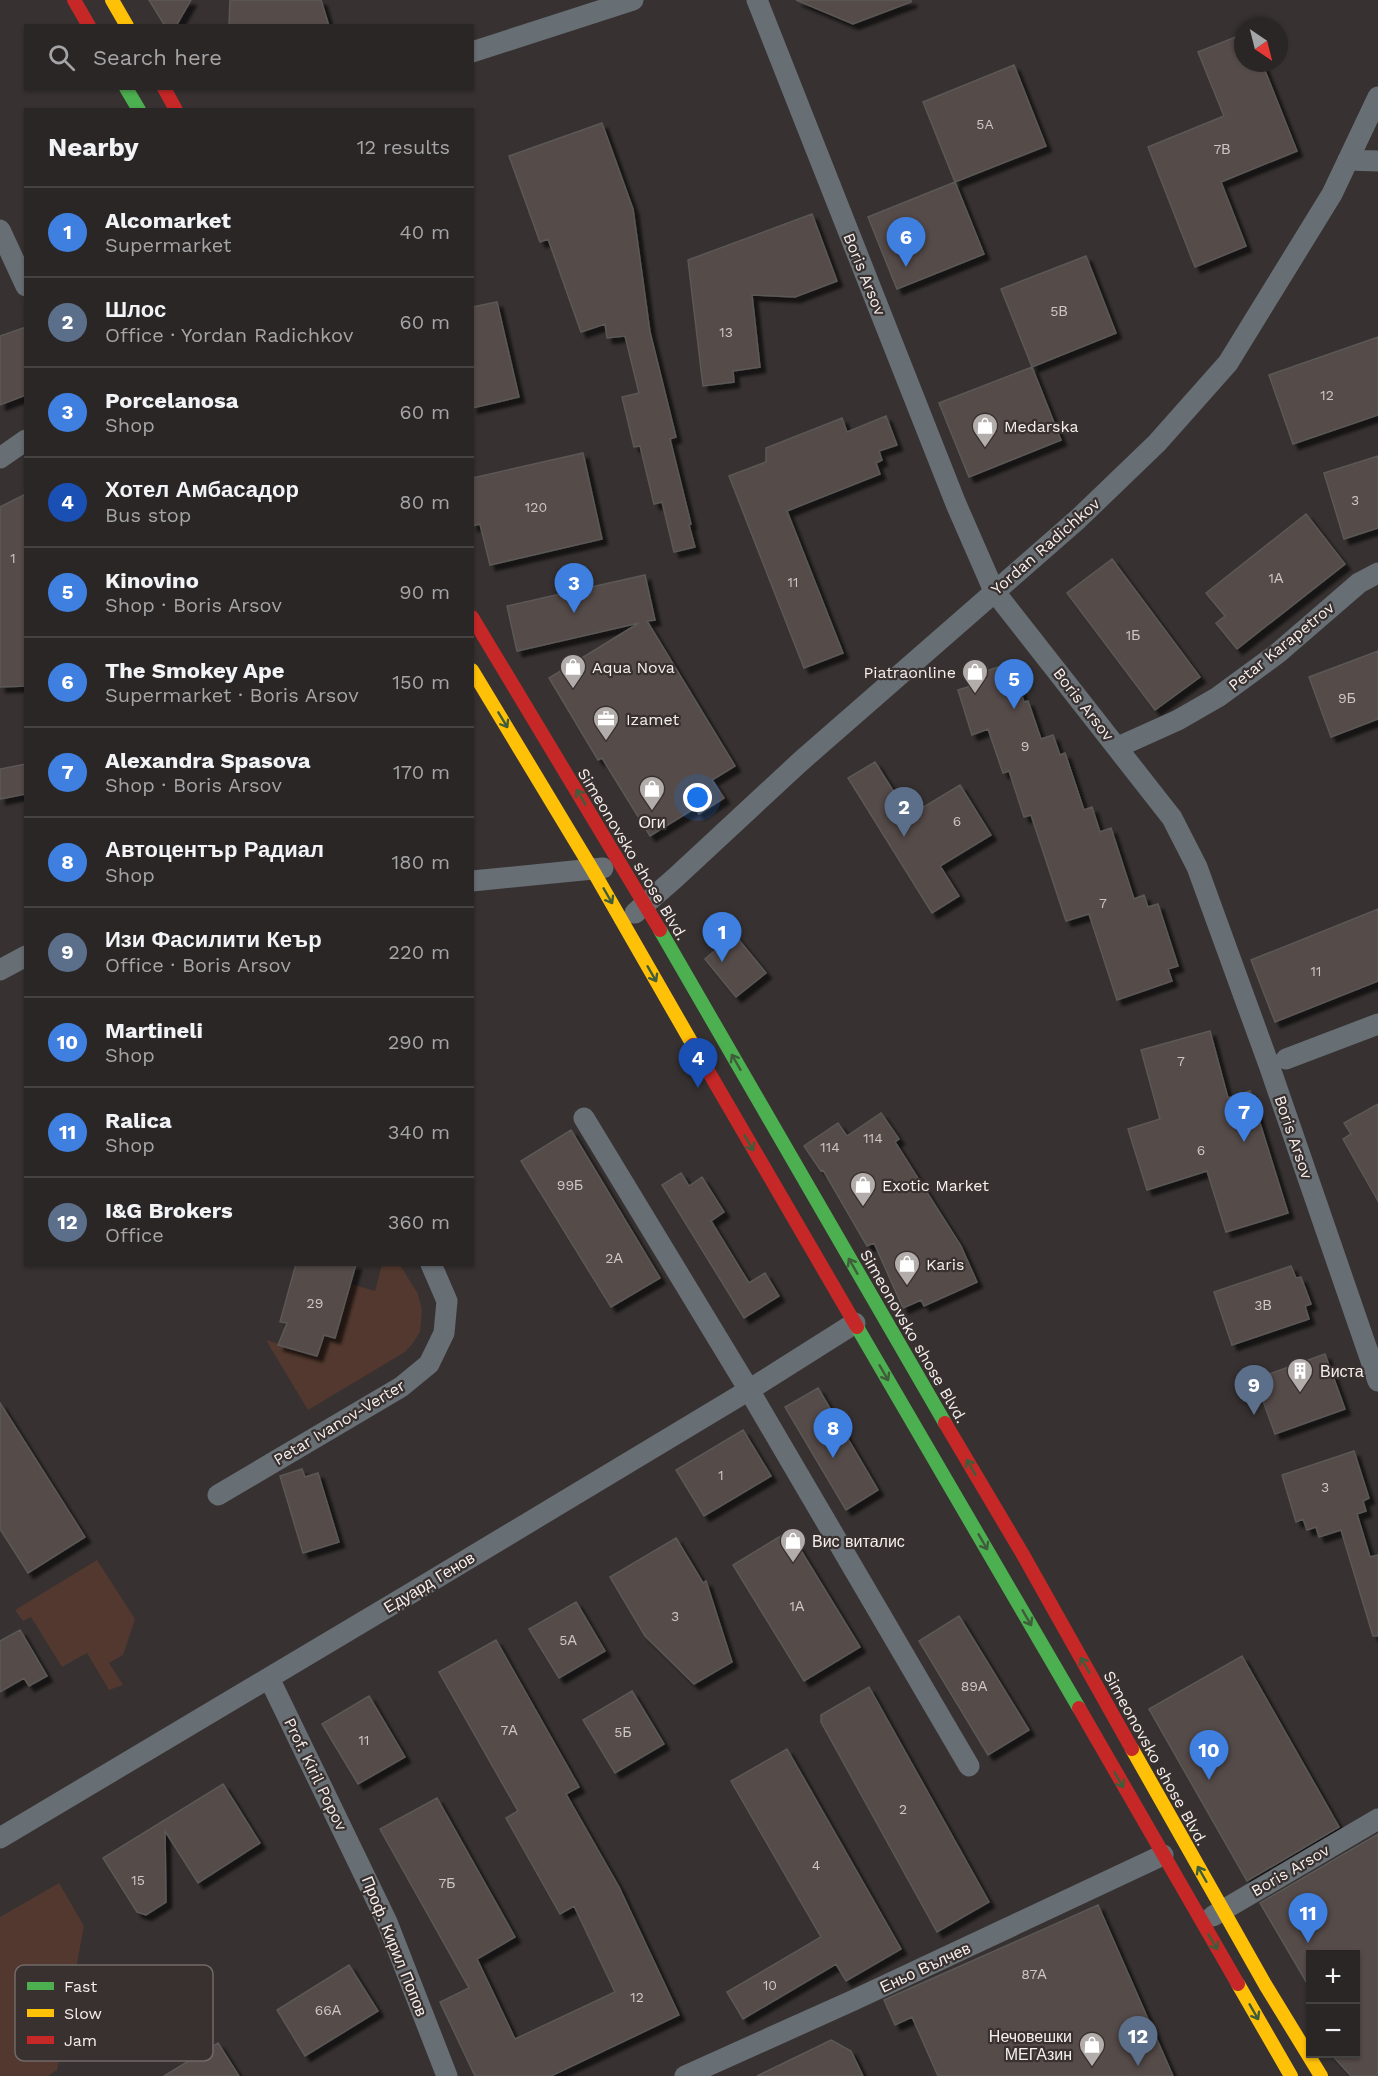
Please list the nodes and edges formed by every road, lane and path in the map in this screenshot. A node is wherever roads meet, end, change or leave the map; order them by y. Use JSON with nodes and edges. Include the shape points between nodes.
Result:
{"nodes":[{"id":1,"x":74,"y":0,"type":"edge"},
{"id":2,"x":112,"y":0,"type":"edge"},
{"id":3,"x":633,"y":0,"type":"edge"},
{"id":4,"x":757,"y":0,"type":"edge"},
{"id":5,"x":88,"y":24,"type":"edge"},
{"id":6,"x":126,"y":24,"type":"edge"},
{"id":7,"x":474,"y":51,"type":"edge"},
{"id":8,"x":127,"y":90,"type":"edge"},
{"id":9,"x":165,"y":90,"type":"edge"},
{"id":10,"x":1378,"y":97,"type":"edge"},
{"id":11,"x":138,"y":108,"type":"edge"},
{"id":12,"x":175,"y":108,"type":"edge"},
{"id":13,"x":1348,"y":160,"type":"junction"},
{"id":14,"x":1378,"y":161,"type":"edge"},
{"id":15,"x":0,"y":230,"type":"edge"},
{"id":16,"x":24,"y":282,"type":"edge"},
{"id":17,"x":24,"y":441,"type":"edge"},
{"id":18,"x":0,"y":458,"type":"edge"},
{"id":19,"x":1378,"y":573,"type":"edge"},
{"id":20,"x":994,"y":591,"type":"junction"},
{"id":21,"x":474,"y":619,"type":"edge"},
{"id":22,"x":474,"y":673,"type":"edge"},
{"id":23,"x":1118,"y":747,"type":"junction"},
{"id":24,"x":622,"y":866,"type":"junction"},
{"id":25,"x":592,"y":869,"type":"junction"},
{"id":26,"x":474,"y":881,"type":"edge"},
{"id":27,"x":645,"y":904,"type":"junction"},
{"id":28,"x":623,"y":923,"type":"junction"},
{"id":29,"x":24,"y":957,"type":"edge"},
{"id":30,"x":0,"y":970,"type":"edge"},
{"id":31,"x":1378,"y":1024,"type":"edge"},
{"id":32,"x":1286,"y":1059,"type":"dead end"},
{"id":33,"x":584,"y":1118,"type":"dead end"},
{"id":34,"x":431,"y":1266,"type":"edge"},
{"id":35,"x":855,"y":1323,"type":"junction"},
{"id":36,"x":1378,"y":1381,"type":"edge"},
{"id":37,"x":748,"y":1389,"type":"junction"},
{"id":38,"x":218,"y":1495,"type":"dead end"},
{"id":39,"x":269,"y":1678,"type":"junction"},
{"id":40,"x":969,"y":1766,"type":"dead end"},
{"id":41,"x":1378,"y":1819,"type":"edge"},
{"id":42,"x":0,"y":1838,"type":"edge"},
{"id":43,"x":1163,"y":1855,"type":"junction"},
{"id":44,"x":1223,"y":1910,"type":"junction"},
{"id":45,"x":1202,"y":1922,"type":"junction"},
{"id":46,"x":447,"y":2076,"type":"edge"},
{"id":47,"x":685,"y":2076,"type":"edge"},
{"id":48,"x":1291,"y":2076,"type":"edge"},
{"id":49,"x":1321,"y":2076,"type":"edge"}],
"edges":[{"from":1,"to":5,"type":"main road"},
{"from":2,"to":6,"type":"main road"},
{"from":3,"to":7,"type":"street"},
{"from":4,"to":20,"type":"street","name":"Boris Arsov"},
{"from":8,"to":11,"type":"main road"},
{"from":9,"to":12,"type":"main road"},
{"from":10,"to":13,"type":"street","name":"Yordan Radichkov"},
{"from":13,"to":14,"type":"street"},
{"from":13,"to":20,"type":"street","name":"Yordan Radichkov","via":[[1332,194],[1228,363],[1157,443],[1078,519]]},
{"from":15,"to":16,"type":"street"},
{"from":17,"to":18,"type":"street"},
{"from":19,"to":23,"type":"street","name":"Petar Karapetrov","via":[[1359,583],[1278,653],[1218,697],[1179,720]]},
{"from":20,"to":23,"type":"street","name":"Boris Arsov"},
{"from":20,"to":27,"type":"street","name":"Yordan Radichkov"},
{"from":24,"to":21,"type":"main road","name":"Simeonovsko shose Blvd.","one_way":true},
{"from":22,"to":25,"type":"main road","one_way":true},
{"from":23,"to":36,"type":"street","name":"Boris Arsov","via":[[1172,818],[1197,867]]},
{"from":24,"to":25,"type":"street"},
{"from":24,"to":27,"type":"main road","name":"Simeonovsko shose Blvd."},
{"from":25,"to":26,"type":"street"},
{"from":25,"to":28,"type":"main road","one_way":true},
{"from":27,"to":28,"type":"street","name":"Yordan Radichkov"},
{"from":44,"to":27,"type":"main road","name":"Simeonovsko shose Blvd.","one_way":true,"via":[[1022,1553]]},
{"from":28,"to":35,"type":"main road","one_way":true},
{"from":29,"to":30,"type":"street"},
{"from":31,"to":32,"type":"street"},
{"from":33,"to":37,"type":"street"},
{"from":34,"to":38,"type":"street","name":"Petar Ivanov-Verter","via":[[447,1301],[444,1334],[429,1364],[401,1387]]},
{"from":35,"to":37,"type":"street","name":"Едуард Генов"},
{"from":35,"to":43,"type":"main road","one_way":true},
{"from":37,"to":39,"type":"street","name":"Едуард Генов"},
{"from":37,"to":40,"type":"street"},
{"from":39,"to":42,"type":"street","name":"Едуард Генов"},
{"from":39,"to":46,"type":"street","name":"Prof. Kiril Popov","via":[[387,1922]]},
{"from":41,"to":44,"type":"street","name":"Boris Arsov"},
{"from":43,"to":45,"type":"main road"},
{"from":43,"to":47,"type":"street","name":"Еньо Вълчев"},
{"from":44,"to":45,"type":"street","name":"Boris Arsov"},
{"from":44,"to":49,"type":"main road","name":"Simeonovsko shose Blvd."},
{"from":45,"to":48,"type":"main road","one_way":true}]}
